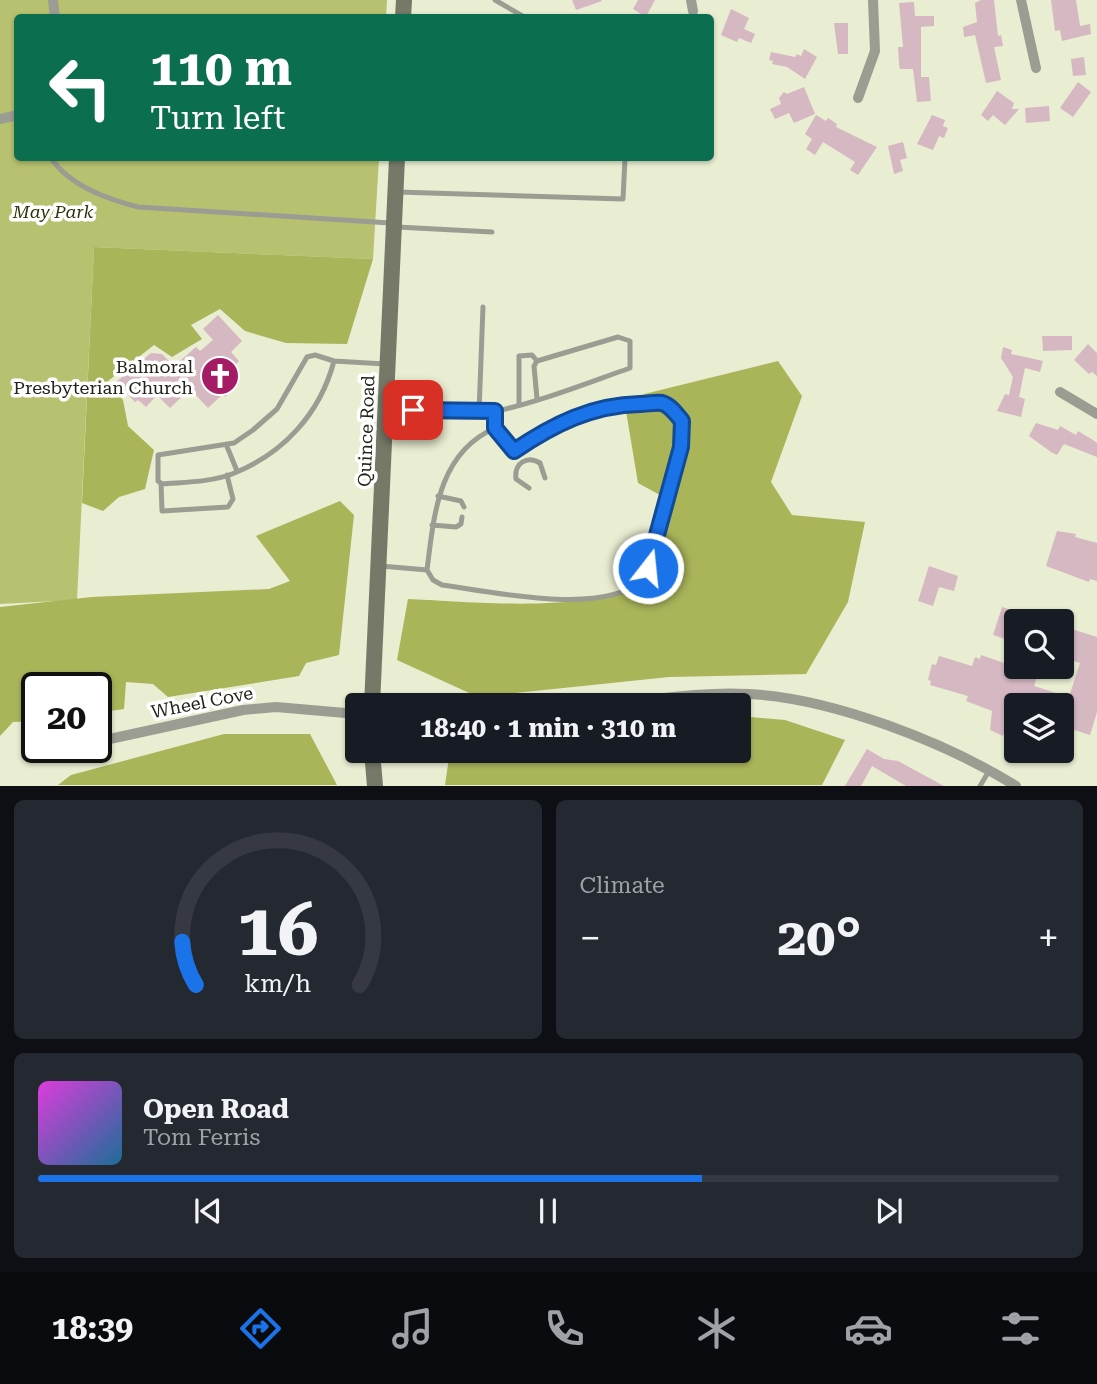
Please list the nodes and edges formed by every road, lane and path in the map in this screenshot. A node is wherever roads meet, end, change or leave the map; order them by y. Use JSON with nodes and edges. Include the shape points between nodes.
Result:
{"nodes":[{"id":1,"x":495,"y":0,"type":"edge"},
{"id":2,"x":873,"y":0,"type":"edge"},
{"id":3,"x":1021,"y":0,"type":"edge"},
{"id":4,"x":519,"y":14,"type":"edge"},
{"id":5,"x":1036,"y":68,"type":"dead end"},
{"id":6,"x":858,"y":98,"type":"dead end"},
{"id":7,"x":53,"y":161,"type":"edge"},
{"id":8,"x":397,"y":161,"type":"edge"},
{"id":9,"x":625,"y":161,"type":"edge"},
{"id":10,"x":395,"y":192,"type":"junction"},
{"id":11,"x":393,"y":225,"type":"junction"},
{"id":12,"x":492,"y":232,"type":"dead end"},
{"id":13,"x":484,"y":307,"type":"dead end"},
{"id":14,"x":334,"y":361,"type":"junction"},
{"id":15,"x":537,"y":361,"type":"junction"},
{"id":16,"x":388,"y":364,"type":"junction"},
{"id":17,"x":1060,"y":392,"type":"dead end"},
{"id":18,"x":537,"y":399,"type":"junction"},
{"id":19,"x":519,"y":404,"type":"junction"},
{"id":20,"x":386,"y":408,"type":"junction"},
{"id":21,"x":495,"y":411,"type":"junction"},
{"id":22,"x":479,"y":412,"type":"junction"},
{"id":23,"x":1097,"y":414,"type":"edge"},
{"id":24,"x":495,"y":428,"type":"junction"},
{"id":25,"x":226,"y":444,"type":"junction"},
{"id":26,"x":514,"y":451,"type":"junction"},
{"id":27,"x":522,"y":461,"type":"junction"},
{"id":28,"x":237,"y":471,"type":"junction"},
{"id":29,"x":227,"y":475,"type":"junction"},
{"id":30,"x":545,"y":478,"type":"dead end"},
{"id":31,"x":160,"y":484,"type":"junction"},
{"id":32,"x":529,"y":488,"type":"dead end"},
{"id":33,"x":438,"y":496,"type":"junction"},
{"id":34,"x":464,"y":507,"type":"dead end"},
{"id":35,"x":462,"y":517,"type":"dead end"},
{"id":36,"x":432,"y":525,"type":"junction"},
{"id":37,"x":378,"y":565,"type":"junction"},
{"id":38,"x":427,"y":570,"type":"junction"},
{"id":39,"x":372,"y":693,"type":"edge"},
{"id":40,"x":751,"y":694,"type":"edge"},
{"id":41,"x":345,"y":713,"type":"edge"},
{"id":42,"x":112,"y":739,"type":"edge"},
{"id":43,"x":373,"y":763,"type":"edge"},
{"id":44,"x":989,"y":771,"type":"junction"},
{"id":45,"x":375,"y":786,"type":"edge"},
{"id":46,"x":980,"y":786,"type":"edge"},
{"id":47,"x":1016,"y":786,"type":"edge"}],
"edges":[{"from":1,"to":4,"type":"lane"},
{"from":2,"to":6,"type":"street","via":[[875,51]]},
{"from":3,"to":5,"type":"street"},
{"from":7,"to":11,"type":"lane","via":[[103,198],[138,207]]},
{"from":8,"to":10,"type":"main road","name":"Quince Road"},
{"from":9,"to":10,"type":"lane","via":[[623,199]]},
{"from":10,"to":11,"type":"main road","name":"Quince Road"},
{"from":11,"to":12,"type":"lane"},
{"from":11,"to":16,"type":"main road","name":"Quince Road"},
{"from":13,"to":22,"type":"lane"},
{"from":14,"to":16,"type":"lane"},
{"from":14,"to":25,"type":"lane","via":[[307,357],[277,409],[253,430]]},
{"from":14,"to":28,"type":"lane","via":[[316,407],[301,428],[264,458]]},
{"from":15,"to":18,"type":"lane"},
{"from":15,"to":18,"type":"lane","via":[[618,337],[629,341],[630,368]]},
{"from":15,"to":19,"type":"lane","via":[[532,355],[519,356]]},
{"from":16,"to":20,"type":"main road","name":"Quince Road"},
{"from":17,"to":23,"type":"street"},
{"from":18,"to":19,"type":"lane"},
{"from":19,"to":21,"type":"lane"},
{"from":20,"to":22,"type":"lane"},
{"from":20,"to":37,"type":"main road","name":"Quince Road"},
{"from":21,"to":22,"type":"lane"},
{"from":21,"to":24,"type":"lane"},
{"from":24,"to":26,"type":"lane"},
{"from":24,"to":33,"type":"lane","via":[[462,450]]},
{"from":25,"to":28,"type":"lane"},
{"from":25,"to":31,"type":"lane","via":[[158,455]]},
{"from":26,"to":27,"type":"lane"},
{"from":26,"to":38,"type":"lane","via":[[577,415],[618,405],[662,403],[674,411],[682,421],[681,447],[651,559],[639,582],[591,600],[542,598],[442,585]]},
{"from":27,"to":30,"type":"lane","via":[[540,463]]},
{"from":27,"to":32,"type":"lane","via":[[516,479]]},
{"from":28,"to":29,"type":"lane"},
{"from":29,"to":31,"type":"lane"},
{"from":29,"to":31,"type":"lane","via":[[233,499],[228,507],[162,511]]},
{"from":33,"to":34,"type":"lane","via":[[461,501]]},
{"from":33,"to":36,"type":"lane"},
{"from":35,"to":36,"type":"lane","via":[[456,527]]},
{"from":36,"to":38,"type":"lane"},
{"from":37,"to":38,"type":"lane"},
{"from":37,"to":39,"type":"main road","name":"Quince Road"},
{"from":40,"to":44,"type":"street","via":[[795,698],[882,722]]},
{"from":41,"to":42,"type":"street","name":"Wheel Cove","via":[[276,707],[243,710]]},
{"from":43,"to":45,"type":"main road"},
{"from":44,"to":46,"type":"lane"},
{"from":44,"to":47,"type":"street"}]}
